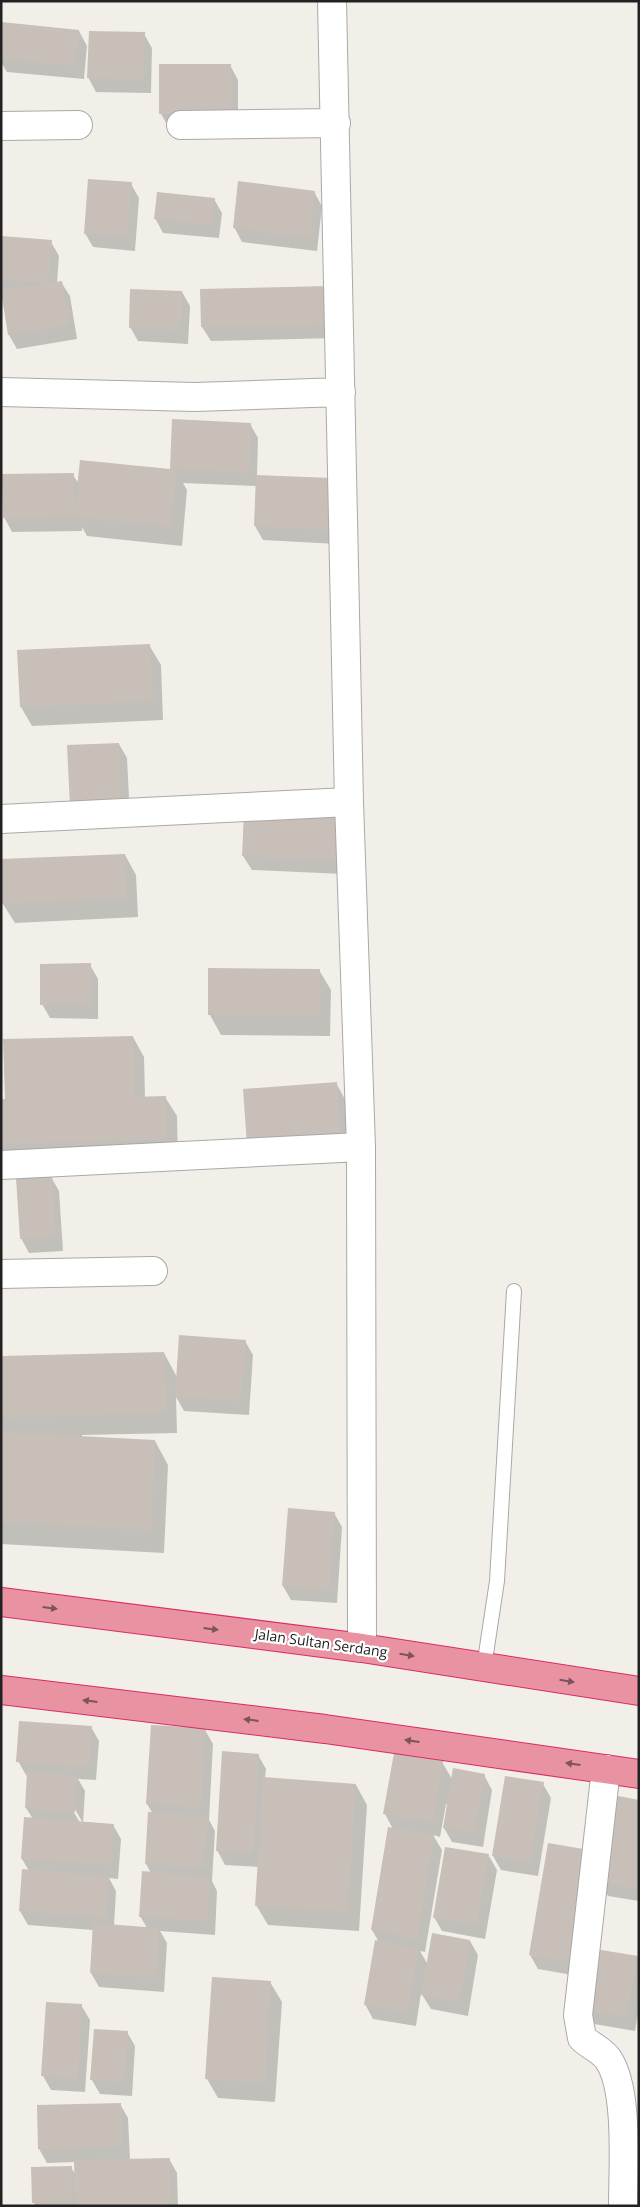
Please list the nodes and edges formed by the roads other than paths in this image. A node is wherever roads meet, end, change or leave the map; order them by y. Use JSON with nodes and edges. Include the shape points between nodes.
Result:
{"nodes":[{"id":1,"x":332,"y":1,"type":"edge"},
{"id":2,"x":336,"y":123,"type":"junction"},
{"id":3,"x":78,"y":125,"type":"dead end"},
{"id":4,"x":181,"y":125,"type":"dead end"},
{"id":5,"x":1,"y":126,"type":"edge"},
{"id":6,"x":1,"y":392,"type":"edge"},
{"id":7,"x":341,"y":392,"type":"junction"},
{"id":8,"x":349,"y":802,"type":"junction"},
{"id":9,"x":1,"y":819,"type":"edge"},
{"id":10,"x":362,"y":1146,"type":"junction"},
{"id":11,"x":1,"y":1165,"type":"edge"},
{"id":12,"x":154,"y":1271,"type":"dead end"},
{"id":13,"x":1,"y":1274,"type":"edge"},
{"id":14,"x":514,"y":1291,"type":"dead end"},
{"id":15,"x":1,"y":1602,"type":"edge"},
{"id":16,"x":362,"y":1648,"type":"junction"},
{"id":17,"x":484,"y":1667,"type":"junction"},
{"id":18,"x":1,"y":1690,"type":"edge"},
{"id":19,"x":639,"y":1692,"type":"edge"},
{"id":20,"x":606,"y":1769,"type":"junction"},
{"id":21,"x":639,"y":1774,"type":"edge"},
{"id":22,"x":623,"y":2206,"type":"edge"}],
"edges":[{"from":1,"to":2,"type":"street"},
{"from":2,"to":4,"type":"street"},
{"from":2,"to":7,"type":"street"},
{"from":3,"to":5,"type":"street"},
{"from":6,"to":7,"type":"street","via":[[179,397]]},
{"from":7,"to":8,"type":"street"},
{"from":8,"to":9,"type":"street"},
{"from":8,"to":10,"type":"street"},
{"from":10,"to":11,"type":"street"},
{"from":10,"to":16,"type":"street"},
{"from":12,"to":13,"type":"street"},
{"from":14,"to":17,"type":"lane","via":[[497,1581]]},
{"from":15,"to":16,"type":"highway","name":"Jalan Sultan Serdang","one_way":true},
{"from":16,"to":17,"type":"highway","name":"Jalan Sultan Serdang","one_way":true},
{"from":17,"to":19,"type":"highway","name":"Jalan Sultan Serdang","one_way":true},
{"from":20,"to":18,"type":"highway","one_way":true,"via":[[325,1729]]},
{"from":20,"to":21,"type":"highway"},
{"from":20,"to":22,"type":"street","via":[[578,2015],[582,2038],[607,2057],[618,2078],[622,2109]]}]}
